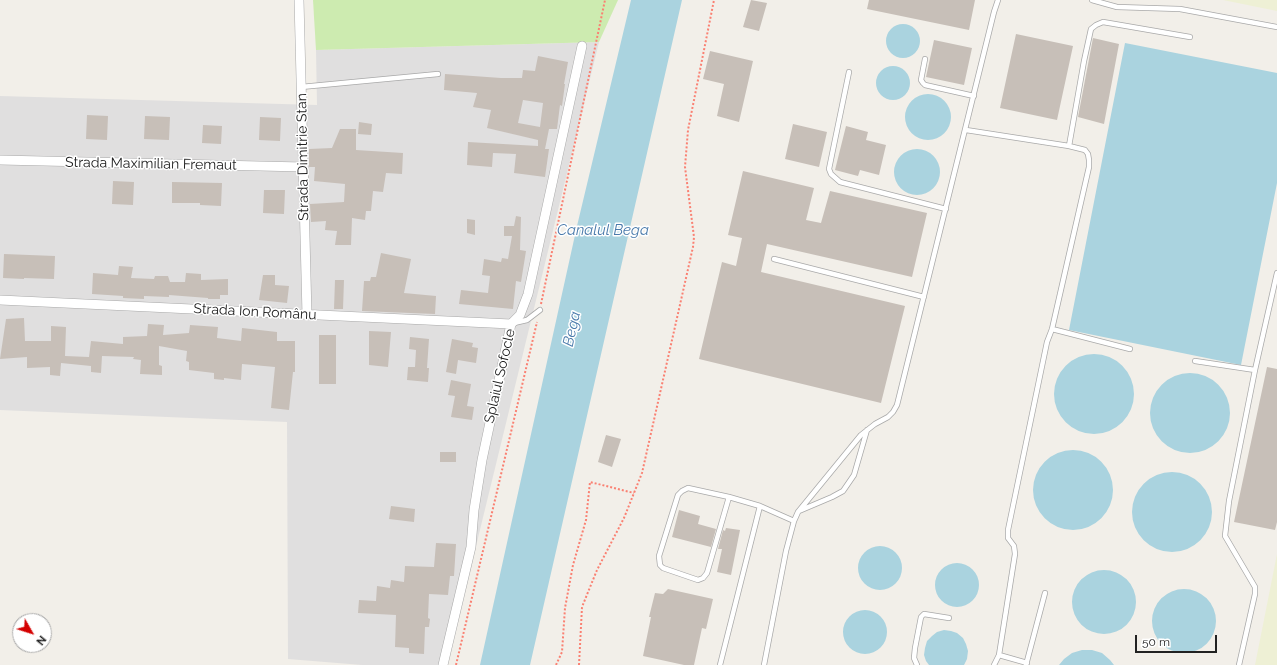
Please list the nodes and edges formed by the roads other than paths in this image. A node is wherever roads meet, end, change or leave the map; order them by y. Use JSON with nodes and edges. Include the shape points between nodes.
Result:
{"nodes":[{"id":1,"x":298,"y":0,"type":"edge"},
{"id":2,"x":998,"y":0,"type":"edge"},
{"id":3,"x":1092,"y":0,"type":"edge"},
{"id":4,"x":1277,"y":27,"type":"edge"},
{"id":5,"x":1190,"y":37,"type":"dead end"},
{"id":6,"x":582,"y":46,"type":"dead end"},
{"id":7,"x":925,"y":59,"type":"dead end"},
{"id":8,"x":849,"y":72,"type":"dead end"},
{"id":9,"x":438,"y":74,"type":"dead end"},
{"id":10,"x":301,"y":87,"type":"junction"},
{"id":11,"x":974,"y":96,"type":"junction"},
{"id":12,"x":966,"y":130,"type":"junction"},
{"id":13,"x":1069,"y":146,"type":"junction"},
{"id":14,"x":0,"y":160,"type":"edge"},
{"id":15,"x":303,"y":167,"type":"junction"},
{"id":16,"x":946,"y":209,"type":"junction"},
{"id":17,"x":774,"y":259,"type":"dead end"},
{"id":18,"x":1277,"y":273,"type":"edge"},
{"id":19,"x":924,"y":297,"type":"junction"},
{"id":20,"x":0,"y":300,"type":"edge"},
{"id":21,"x":540,"y":310,"type":"road end"},
{"id":22,"x":307,"y":315,"type":"junction"},
{"id":23,"x":511,"y":324,"type":"junction"},
{"id":24,"x":1052,"y":329,"type":"junction"},
{"id":25,"x":1130,"y":349,"type":"dead end"},
{"id":26,"x":1195,"y":362,"type":"dead end"},
{"id":27,"x":1255,"y":370,"type":"junction"},
{"id":28,"x":867,"y":430,"type":"junction"},
{"id":29,"x":729,"y":497,"type":"junction"},
{"id":30,"x":760,"y":506,"type":"junction"},
{"id":31,"x":798,"y":512,"type":"junction"},
{"id":32,"x":794,"y":521,"type":"junction"},
{"id":33,"x":1045,"y":593,"type":"dead end"},
{"id":34,"x":949,"y":618,"type":"dead end"},
{"id":35,"x":999,"y":655,"type":"junction"},
{"id":36,"x":1027,"y":664,"type":"edge"},
{"id":37,"x":442,"y":665,"type":"edge"},
{"id":38,"x":720,"y":665,"type":"edge"},
{"id":39,"x":764,"y":665,"type":"edge"},
{"id":40,"x":917,"y":665,"type":"edge"},
{"id":41,"x":994,"y":665,"type":"edge"},
{"id":42,"x":1238,"y":665,"type":"edge"}],
"edges":[{"from":1,"to":10,"type":"street","name":"Strada Dimitrie Stan"},
{"from":2,"to":11,"type":"lane"},
{"from":3,"to":4,"type":"lane","via":[[1117,7],[1180,9]]},
{"from":5,"to":13,"type":"lane","via":[[1103,22],[1091,29]]},
{"from":6,"to":23,"type":"street","name":"Splaiul Sofocle","via":[[528,294],[520,315]]},
{"from":7,"to":11,"type":"lane","via":[[922,83]]},
{"from":8,"to":16,"type":"lane","via":[[829,170],[831,174],[840,182]]},
{"from":9,"to":10,"type":"lane"},
{"from":10,"to":15,"type":"street","name":"Strada Dimitrie Stan"},
{"from":11,"to":12,"type":"lane"},
{"from":12,"to":13,"type":"lane"},
{"from":12,"to":16,"type":"lane"},
{"from":13,"to":24,"type":"lane","via":[[1085,150],[1088,154],[1089,168]]},
{"from":14,"to":15,"type":"street","name":"Strada Maximilian Fremaut"},
{"from":15,"to":22,"type":"street","name":"Strada Dimitrie Stan"},
{"from":16,"to":19,"type":"lane"},
{"from":17,"to":19,"type":"lane"},
{"from":18,"to":27,"type":"lane"},
{"from":19,"to":28,"type":"lane","via":[[897,405],[888,417]]},
{"from":20,"to":22,"type":"street","name":"Strada Ion Românu"},
{"from":21,"to":23,"type":"lane","via":[[527,320]]},
{"from":22,"to":23,"type":"street","name":"Strada Ion Românu"},
{"from":23,"to":37,"type":"street","name":"Splaiul Sofocle","via":[[482,460],[471,547]]},
{"from":24,"to":25,"type":"lane"},
{"from":24,"to":35,"type":"lane","via":[[1047,342],[1008,530],[1008,538],[1014,546],[1015,554]]},
{"from":26,"to":27,"type":"lane"},
{"from":27,"to":42,"type":"lane","via":[[1229,501],[1225,536],[1255,587]]},
{"from":28,"to":31,"type":"lane","via":[[861,434]]},
{"from":28,"to":31,"type":"lane","via":[[854,475],[843,491]]},
{"from":29,"to":29,"type":"lane","via":[[688,488],[678,495],[659,556],[663,568],[698,580],[703,578],[707,573]]},
{"from":29,"to":30,"type":"lane"},
{"from":30,"to":32,"type":"lane"},
{"from":30,"to":38,"type":"lane"},
{"from":31,"to":32,"type":"lane"},
{"from":32,"to":39,"type":"lane"},
{"from":33,"to":36,"type":"lane"},
{"from":34,"to":40,"type":"lane","via":[[924,614],[921,617],[914,658]]},
{"from":35,"to":36,"type":"lane"},
{"from":35,"to":41,"type":"lane"}]}
